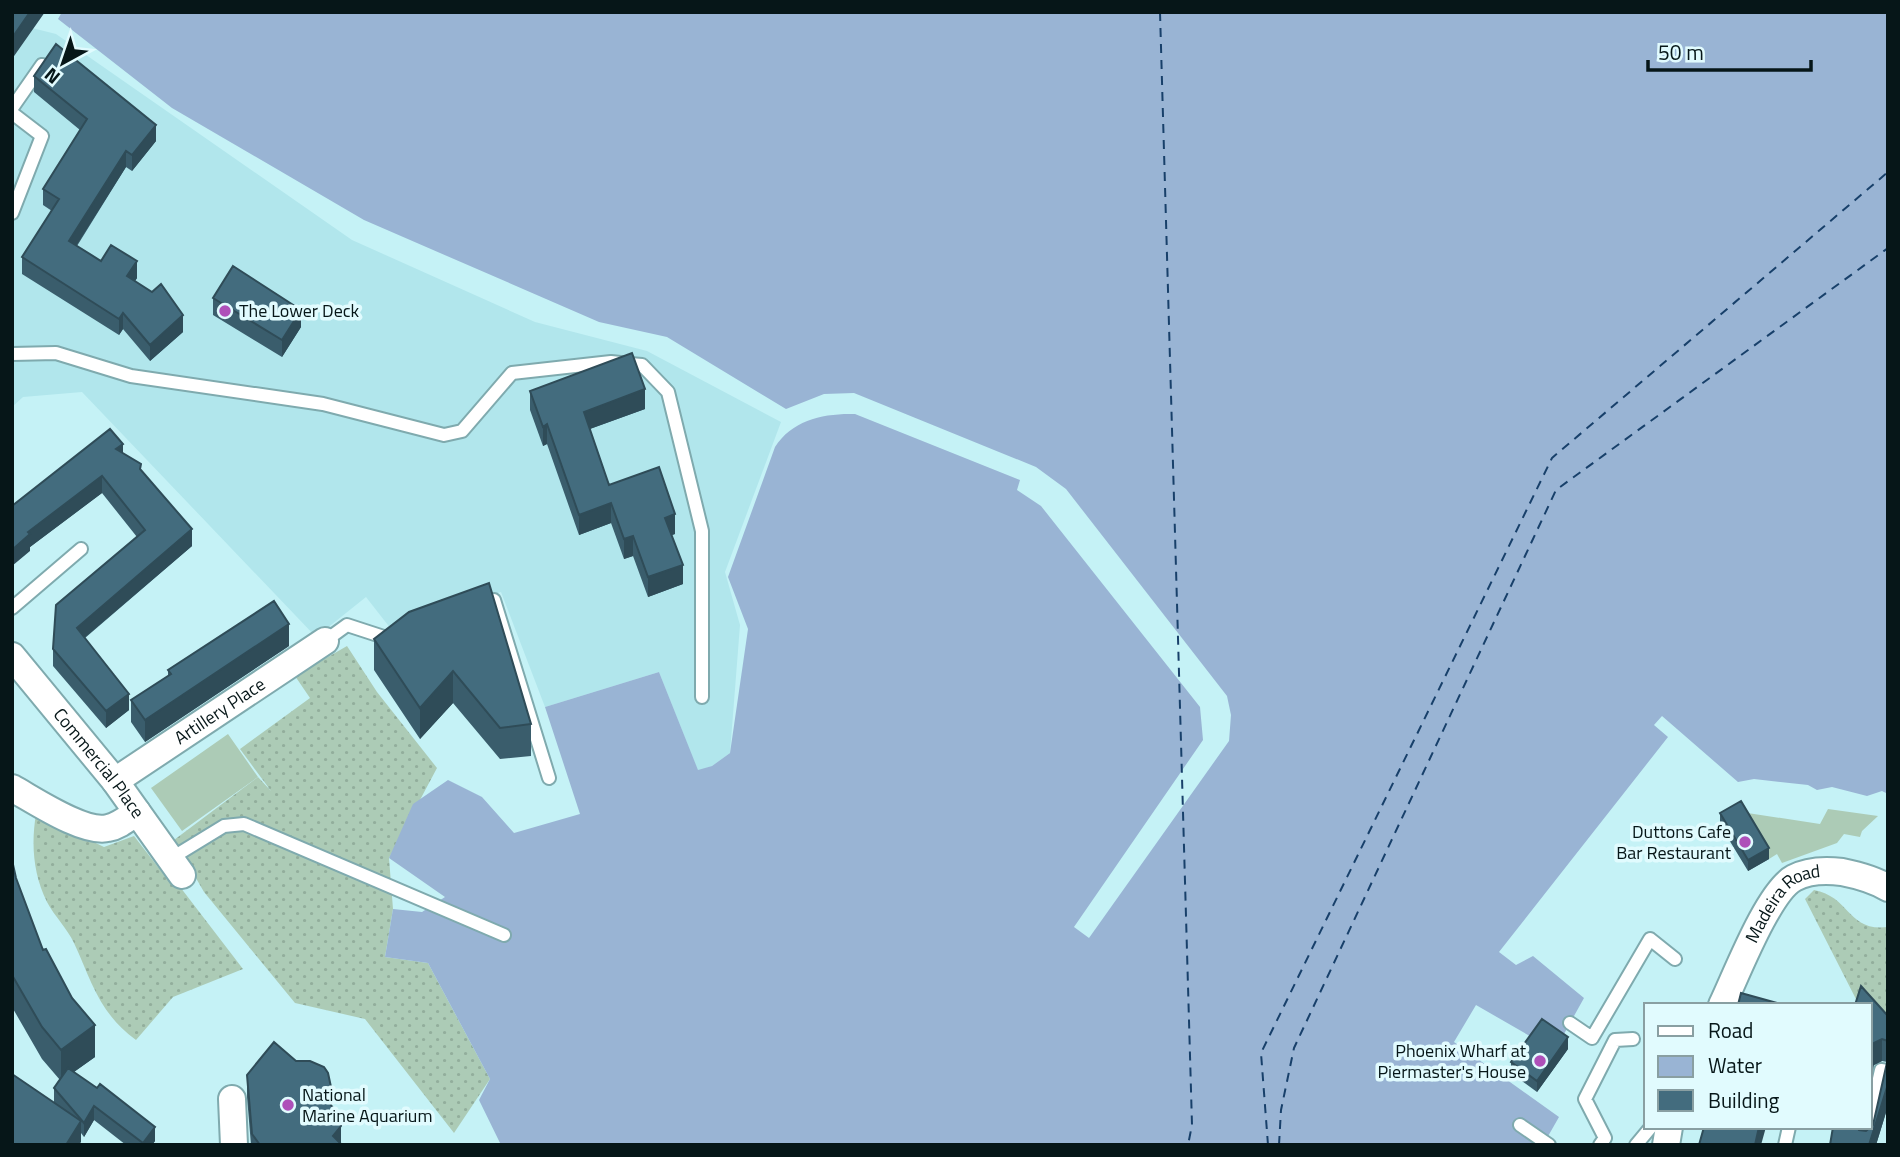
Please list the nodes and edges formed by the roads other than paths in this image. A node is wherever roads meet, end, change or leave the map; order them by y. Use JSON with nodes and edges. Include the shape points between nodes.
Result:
{"nodes":[{"id":1,"x":49,"y":56,"type":"edge"},
{"id":2,"x":12,"y":110,"type":"edge"},
{"id":3,"x":12,"y":213,"type":"edge"},
{"id":4,"x":12,"y":354,"type":"edge"},
{"id":5,"x":81,"y":549,"type":"dead end"},
{"id":6,"x":481,"y":605,"type":"edge"},
{"id":7,"x":12,"y":608,"type":"edge"},
{"id":8,"x":403,"y":636,"type":"edge"},
{"id":9,"x":325,"y":641,"type":"joint"},
{"id":10,"x":12,"y":656,"type":"edge"},
{"id":11,"x":702,"y":697,"type":"dead end"},
{"id":12,"x":550,"y":778,"type":"dead end"},
{"id":13,"x":115,"y":781,"type":"junction"},
{"id":14,"x":12,"y":788,"type":"edge"},
{"id":15,"x":137,"y":812,"type":"junction"},
{"id":16,"x":176,"y":867,"type":"joint"},
{"id":17,"x":1888,"y":888,"type":"edge"},
{"id":18,"x":504,"y":935,"type":"dead end"},
{"id":19,"x":1675,"y":959,"type":"dead end"},
{"id":20,"x":1723,"y":1003,"type":"edge"},
{"id":21,"x":1570,"y":1024,"type":"dead end"},
{"id":22,"x":1633,"y":1039,"type":"dead end"},
{"id":23,"x":1888,"y":1071,"type":"edge"},
{"id":24,"x":232,"y":1099,"type":"dead end"},
{"id":25,"x":1872,"y":1109,"type":"edge"},
{"id":26,"x":1520,"y":1125,"type":"dead end"},
{"id":27,"x":1649,"y":1129,"type":"edge"},
{"id":28,"x":234,"y":1145,"type":"edge"},
{"id":29,"x":1549,"y":1145,"type":"edge"},
{"id":30,"x":1600,"y":1145,"type":"edge"},
{"id":31,"x":1636,"y":1145,"type":"edge"}],
"edges":[{"from":1,"to":2,"type":"lane"},
{"from":2,"to":3,"type":"lane","via":[[42,136]]},
{"from":4,"to":11,"type":"lane","via":[[56,353],[131,376],[323,404],[444,435],[462,431],[512,373],[611,362],[642,365],[668,392],[702,531]]},
{"from":5,"to":7,"type":"lane"},
{"from":6,"to":12,"type":"lane","via":[[494,600]]},
{"from":8,"to":9,"type":"lane","via":[[390,641],[347,625]]},
{"from":9,"to":13,"type":"street","name":"Artillery Place"},
{"from":10,"to":13,"type":"street","name":"Commercial Place"},
{"from":13,"to":15,"type":"street","name":"Commercial Place"},
{"from":14,"to":15,"type":"street","via":[[97,828],[120,824]]},
{"from":15,"to":16,"type":"street","name":"Commercial Place"},
{"from":16,"to":18,"type":"lane","via":[[224,826],[244,824]]},
{"from":17,"to":20,"type":"street","name":"Madeira Road","via":[[1832,871],[1813,871],[1792,879],[1773,899]]},
{"from":19,"to":21,"type":"lane","via":[[1650,939],[1592,1038]]},
{"from":22,"to":30,"type":"lane","via":[[1615,1040],[1585,1099],[1605,1138]]},
{"from":23,"to":25,"type":"lane","via":[[1881,1070]]},
{"from":24,"to":28,"type":"street"},
{"from":26,"to":29,"type":"lane"},
{"from":27,"to":31,"type":"lane"}]}
